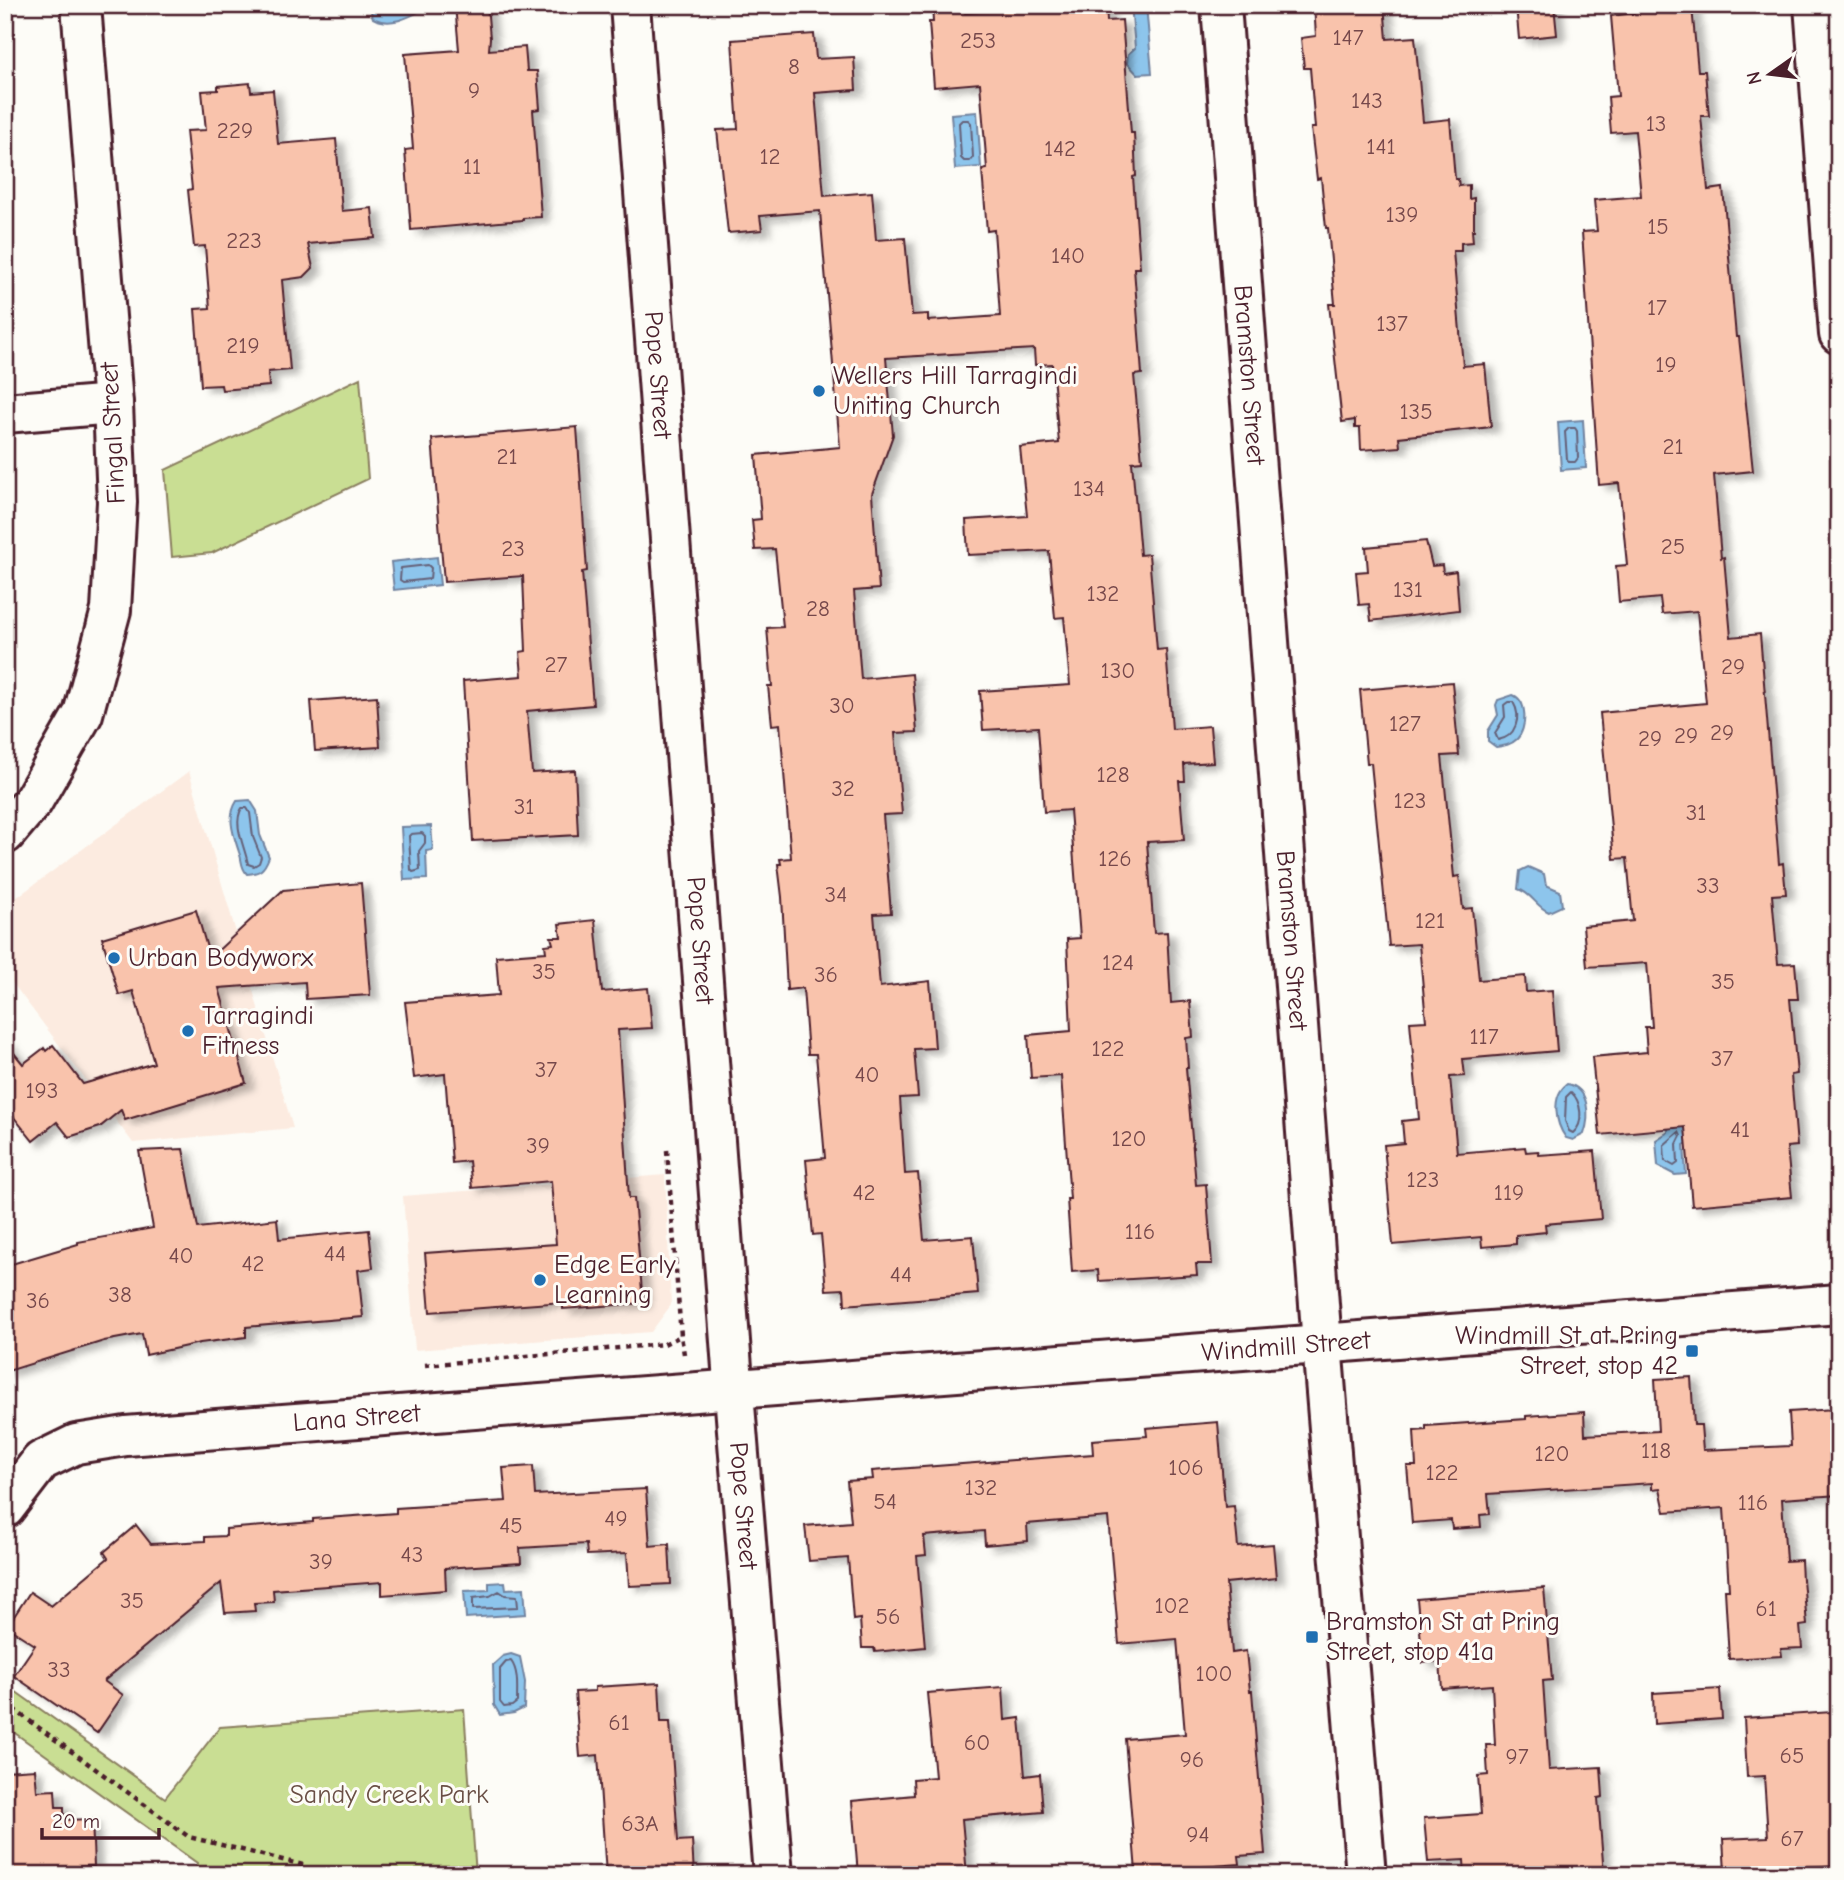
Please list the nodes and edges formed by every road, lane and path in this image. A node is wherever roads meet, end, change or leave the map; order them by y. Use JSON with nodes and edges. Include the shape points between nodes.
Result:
{"nodes":[{"id":1,"x":81,"y":5,"type":"edge"},
{"id":2,"x":630,"y":5,"type":"edge"},
{"id":3,"x":1222,"y":5,"type":"edge"},
{"id":4,"x":1814,"y":5,"type":"edge"},
{"id":5,"x":1839,"y":334,"type":"edge"},
{"id":6,"x":113,"y":404,"type":"junction"},
{"id":7,"x":5,"y":413,"type":"edge"},
{"id":8,"x":5,"y":834,"type":"edge"},
{"id":9,"x":667,"y":1150,"type":"dead end"},
{"id":10,"x":1839,"y":1304,"type":"edge"},
{"id":11,"x":681,"y":1336,"type":"junction"},
{"id":12,"x":1322,"y":1345,"type":"junction"},
{"id":13,"x":688,"y":1360,"type":"dead end"},
{"id":14,"x":425,"y":1365,"type":"dead end"},
{"id":15,"x":734,"y":1389,"type":"junction"},
{"id":16,"x":5,"y":1508,"type":"edge"},
{"id":17,"x":5,"y":1703,"type":"edge"},
{"id":18,"x":303,"y":1865,"type":"dead end"},
{"id":19,"x":773,"y":1875,"type":"edge"},
{"id":20,"x":1366,"y":1875,"type":"edge"}],
"edges":[{"from":1,"to":6,"type":"street","name":"Fingal Street"},
{"from":2,"to":15,"type":"street","name":"Pope Street"},
{"from":3,"to":12,"type":"street","name":"Bramston Street"},
{"from":4,"to":5,"type":"street"},
{"from":6,"to":7,"type":"street"},
{"from":6,"to":8,"type":"street","name":"Fingal Street","via":[[117,502],[111,610],[83,714],[33,801]]},
{"from":9,"to":11,"type":"path"},
{"from":10,"to":12,"type":"street","name":"Windmill Street"},
{"from":11,"to":13,"type":"path"},
{"from":11,"to":14,"type":"path","via":[[664,1344]]},
{"from":12,"to":15,"type":"street","name":"Windmill Street"},
{"from":12,"to":20,"type":"street","name":"Bramston Street"},
{"from":15,"to":16,"type":"street","name":"Lana Street","via":[[126,1436],[76,1444],[41,1461]]},
{"from":15,"to":19,"type":"street","name":"Pope Street"},
{"from":17,"to":18,"type":"path","via":[[189,1837]]}]}
